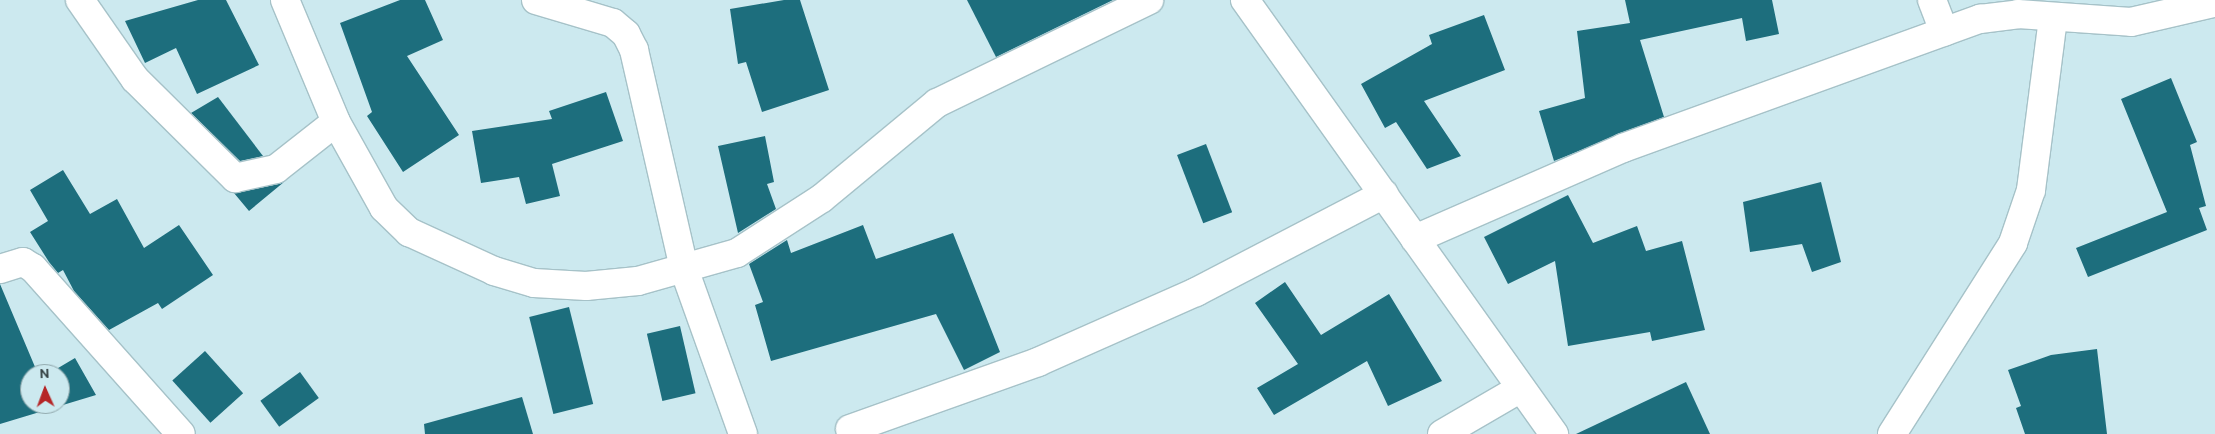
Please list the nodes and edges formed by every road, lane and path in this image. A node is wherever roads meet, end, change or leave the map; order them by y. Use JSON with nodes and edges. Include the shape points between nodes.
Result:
{"nodes":[{"id":1,"x":80,"y":0,"type":"edge"},
{"id":2,"x":285,"y":0,"type":"edge"},
{"id":3,"x":536,"y":0,"type":"edge"},
{"id":4,"x":1149,"y":0,"type":"edge"},
{"id":5,"x":1245,"y":0,"type":"edge"},
{"id":6,"x":1932,"y":0,"type":"edge"},
{"id":7,"x":2214,"y":3,"type":"edge"},
{"id":8,"x":2053,"y":18,"type":"junction"},
{"id":9,"x":1944,"y":32,"type":"junction"},
{"id":10,"x":336,"y":122,"type":"junction"},
{"id":11,"x":1384,"y":194,"type":"junction"},
{"id":12,"x":1415,"y":239,"type":"junction"},
{"id":13,"x":684,"y":268,"type":"junction"},
{"id":14,"x":0,"y":269,"type":"edge"},
{"id":15,"x":1521,"y":388,"type":"junction"},
{"id":16,"x":845,"y":432,"type":"edge"},
{"id":17,"x":181,"y":434,"type":"edge"},
{"id":18,"x":743,"y":434,"type":"edge"},
{"id":19,"x":1442,"y":434,"type":"edge"},
{"id":20,"x":1554,"y":434,"type":"edge"},
{"id":21,"x":1892,"y":434,"type":"edge"}],
"edges":[{"from":1,"to":10,"type":"street","via":[[135,79],[235,178],[276,169]]},
{"from":2,"to":10,"type":"street"},
{"from":3,"to":13,"type":"street","via":[[613,23],[626,34],[643,78]]},
{"from":4,"to":13,"type":"street","via":[[937,103],[822,198],[737,253]]},
{"from":5,"to":11,"type":"street"},
{"from":6,"to":9,"type":"street"},
{"from":7,"to":8,"type":"street","via":[[2131,22]]},
{"from":8,"to":9,"type":"street","via":[[1998,15]]},
{"from":8,"to":21,"type":"street","via":[[2031,190],[2013,243]]},
{"from":9,"to":12,"type":"street","via":[[1623,148]]},
{"from":10,"to":13,"type":"street","via":[[384,208],[409,232],[494,271],[534,283],[586,286],[638,281]]},
{"from":11,"to":12,"type":"street"},
{"from":11,"to":16,"type":"street","via":[[1196,292],[1038,362]]},
{"from":12,"to":15,"type":"street"},
{"from":13,"to":18,"type":"street"},
{"from":14,"to":17,"type":"street","via":[[23,262],[33,268]]},
{"from":15,"to":19,"type":"street"},
{"from":15,"to":20,"type":"street"}]}
